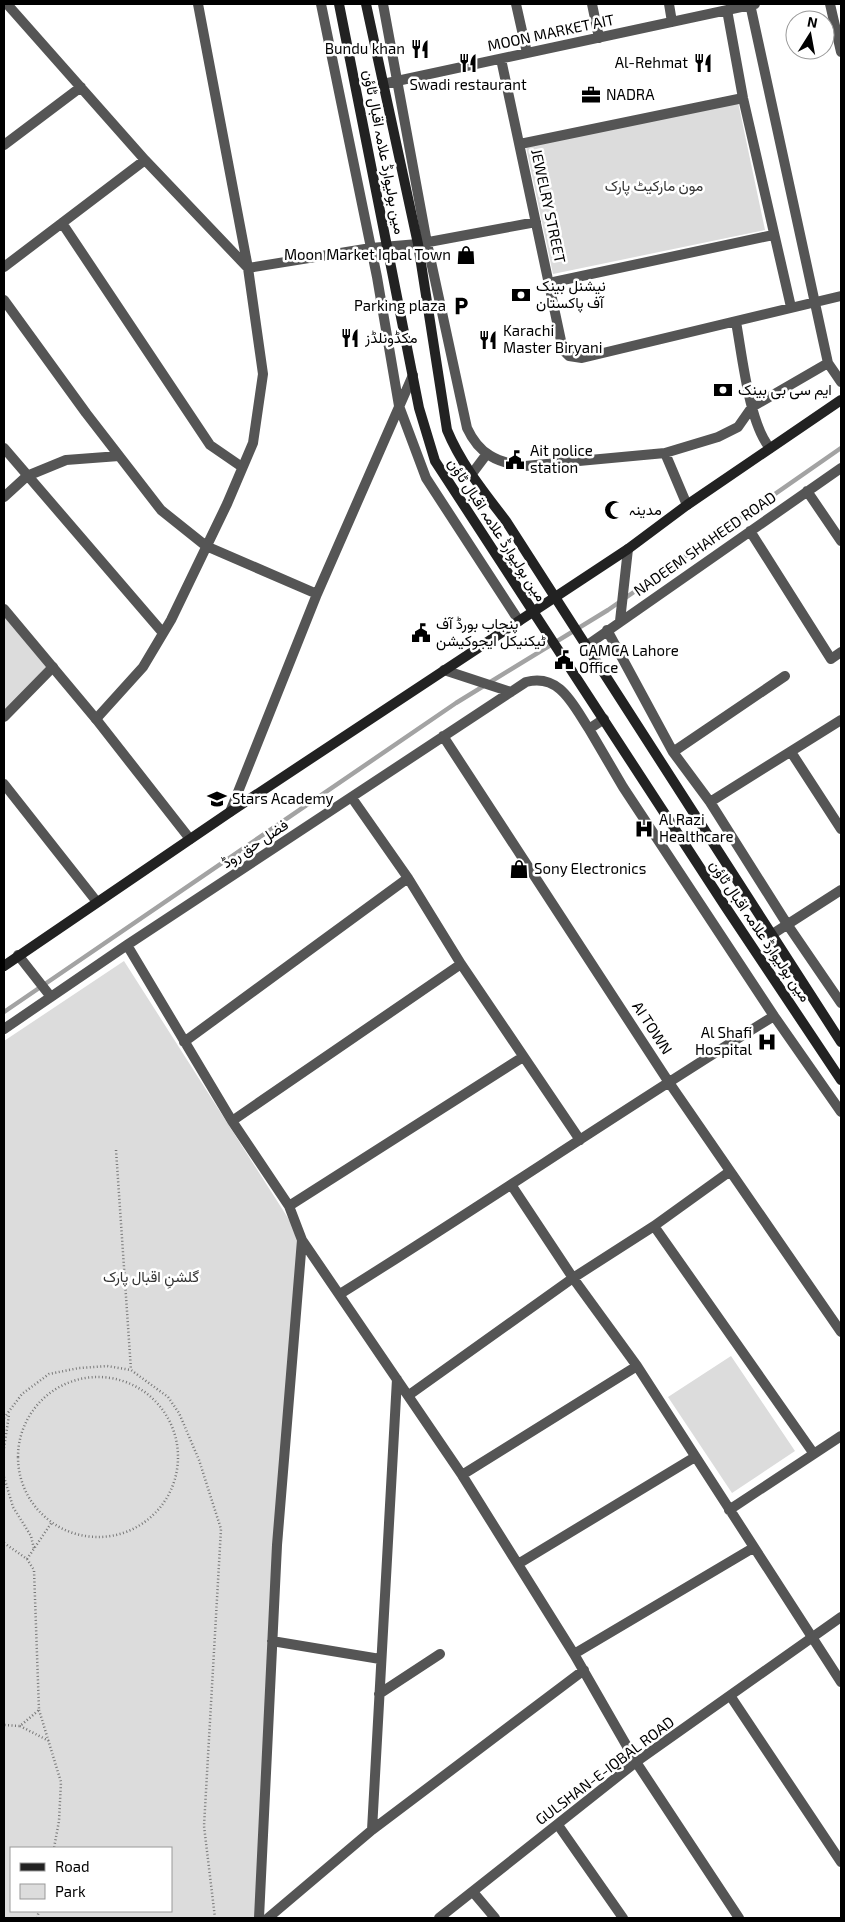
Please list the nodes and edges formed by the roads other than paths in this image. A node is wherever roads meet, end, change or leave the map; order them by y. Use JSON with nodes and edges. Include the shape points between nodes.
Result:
{"nodes":[{"id":1,"x":6,"y":4,"type":"edge"},
{"id":2,"x":198,"y":4,"type":"edge"},
{"id":3,"x":321,"y":4,"type":"edge"},
{"id":4,"x":340,"y":4,"type":"edge"},
{"id":5,"x":366,"y":4,"type":"edge"},
{"id":6,"x":383,"y":4,"type":"edge"},
{"id":7,"x":516,"y":4,"type":"edge"},
{"id":8,"x":592,"y":4,"type":"edge"},
{"id":9,"x":669,"y":4,"type":"edge"},
{"id":10,"x":752,"y":4,"type":"edge"},
{"id":11,"x":830,"y":4,"type":"edge"},
{"id":12,"x":727,"y":10,"type":"junction"},
{"id":13,"x":672,"y":22,"type":"junction"},
{"id":14,"x":599,"y":38,"type":"junction"},
{"id":15,"x":841,"y":52,"type":"edge"},
{"id":16,"x":527,"y":53,"type":"junction"},
{"id":17,"x":500,"y":59,"type":"junction"},
{"id":18,"x":398,"y":81,"type":"junction"},
{"id":19,"x":382,"y":84,"type":"junction"},
{"id":20,"x":81,"y":88,"type":"junction"},
{"id":21,"x":743,"y":98,"type":"junction"},
{"id":22,"x":520,"y":144,"type":"junction"},
{"id":23,"x":4,"y":145,"type":"edge"},
{"id":24,"x":145,"y":160,"type":"junction"},
{"id":25,"x":536,"y":222,"type":"junction"},
{"id":26,"x":62,"y":223,"type":"junction"},
{"id":27,"x":773,"y":235,"type":"junction"},
{"id":28,"x":422,"y":244,"type":"junction"},
{"id":29,"x":388,"y":246,"type":"junction"},
{"id":30,"x":371,"y":248,"type":"junction"},
{"id":31,"x":4,"y":266,"type":"edge"},
{"id":32,"x":248,"y":268,"type":"junction"},
{"id":33,"x":549,"y":283,"type":"junction"},
{"id":34,"x":841,"y":296,"type":"edge"},
{"id":35,"x":4,"y":300,"type":"edge"},
{"id":36,"x":813,"y":302,"type":"junction"},
{"id":37,"x":791,"y":307,"type":"junction"},
{"id":38,"x":736,"y":322,"type":"junction"},
{"id":39,"x":828,"y":363,"type":"junction"},
{"id":40,"x":413,"y":374,"type":"junction"},
{"id":41,"x":841,"y":382,"type":"edge"},
{"id":42,"x":841,"y":400,"type":"edge"},
{"id":43,"x":399,"y":406,"type":"junction"},
{"id":44,"x":752,"y":407,"type":"junction"},
{"id":45,"x":4,"y":448,"type":"edge"},
{"id":46,"x":770,"y":448,"type":"junction"},
{"id":47,"x":665,"y":453,"type":"junction"},
{"id":48,"x":486,"y":455,"type":"junction"},
{"id":49,"x":120,"y":456,"type":"junction"},
{"id":50,"x":242,"y":467,"type":"junction"},
{"id":51,"x":841,"y":468,"type":"edge"},
{"id":52,"x":471,"y":475,"type":"junction"},
{"id":53,"x":27,"y":476,"type":"junction"},
{"id":54,"x":807,"y":491,"type":"junction"},
{"id":55,"x":4,"y":497,"type":"edge"},
{"id":56,"x":688,"y":505,"type":"junction"},
{"id":57,"x":750,"y":531,"type":"junction"},
{"id":58,"x":841,"y":541,"type":"edge"},
{"id":59,"x":206,"y":546,"type":"junction"},
{"id":60,"x":628,"y":549,"type":"junction"},
{"id":61,"x":317,"y":594,"type":"junction"},
{"id":62,"x":555,"y":597,"type":"junction"},
{"id":63,"x":4,"y":609,"type":"edge"},
{"id":64,"x":532,"y":612,"type":"junction"},
{"id":65,"x":621,"y":617,"type":"junction"},
{"id":66,"x":519,"y":621,"type":"junction"},
{"id":67,"x":607,"y":630,"type":"junction"},
{"id":68,"x":163,"y":634,"type":"junction"},
{"id":69,"x":583,"y":642,"type":"junction"},
{"id":70,"x":841,"y":652,"type":"edge"},
{"id":71,"x":53,"y":667,"type":"junction"},
{"id":72,"x":444,"y":670,"type":"junction"},
{"id":73,"x":785,"y":676,"type":"dead end"},
{"id":74,"x":511,"y":692,"type":"junction"},
{"id":75,"x":4,"y":717,"type":"edge"},
{"id":76,"x":96,"y":719,"type":"junction"},
{"id":77,"x":604,"y":719,"type":"junction"},
{"id":78,"x":841,"y":720,"type":"edge"},
{"id":79,"x":588,"y":729,"type":"junction"},
{"id":80,"x":443,"y":736,"type":"junction"},
{"id":81,"x":673,"y":752,"type":"junction"},
{"id":82,"x":791,"y":752,"type":"junction"},
{"id":83,"x":4,"y":784,"type":"edge"},
{"id":84,"x":352,"y":798,"type":"junction"},
{"id":85,"x":710,"y":802,"type":"junction"},
{"id":86,"x":230,"y":812,"type":"junction"},
{"id":87,"x":841,"y":829,"type":"edge"},
{"id":88,"x":190,"y":839,"type":"junction"},
{"id":89,"x":408,"y":878,"type":"junction"},
{"id":90,"x":841,"y":890,"type":"edge"},
{"id":91,"x":98,"y":902,"type":"junction"},
{"id":92,"x":787,"y":924,"type":"junction"},
{"id":93,"x":771,"y":935,"type":"junction"},
{"id":94,"x":127,"y":945,"type":"junction"},
{"id":95,"x":18,"y":955,"type":"junction"},
{"id":96,"x":5,"y":961,"type":"edge"},
{"id":97,"x":461,"y":964,"type":"junction"},
{"id":98,"x":49,"y":994,"type":"junction"},
{"id":99,"x":841,"y":1003,"type":"edge"},
{"id":100,"x":774,"y":1016,"type":"junction"},
{"id":101,"x":4,"y":1029,"type":"edge"},
{"id":102,"x":184,"y":1042,"type":"junction"},
{"id":103,"x":841,"y":1042,"type":"edge"},
{"id":104,"x":523,"y":1057,"type":"junction"},
{"id":105,"x":841,"y":1080,"type":"edge"},
{"id":106,"x":668,"y":1081,"type":"junction"},
{"id":107,"x":841,"y":1112,"type":"edge"},
{"id":108,"x":232,"y":1121,"type":"junction"},
{"id":109,"x":580,"y":1140,"type":"junction"},
{"id":110,"x":729,"y":1172,"type":"junction"},
{"id":111,"x":512,"y":1186,"type":"junction"},
{"id":112,"x":289,"y":1206,"type":"junction"},
{"id":113,"x":654,"y":1226,"type":"junction"},
{"id":114,"x":302,"y":1240,"type":"junction"},
{"id":115,"x":573,"y":1278,"type":"junction"},
{"id":116,"x":340,"y":1294,"type":"junction"},
{"id":117,"x":841,"y":1332,"type":"edge"},
{"id":118,"x":637,"y":1366,"type":"junction"},
{"id":119,"x":397,"y":1379,"type":"junction"},
{"id":120,"x":409,"y":1395,"type":"junction"},
{"id":121,"x":841,"y":1436,"type":"edge"},
{"id":122,"x":814,"y":1454,"type":"junction"},
{"id":123,"x":695,"y":1456,"type":"junction"},
{"id":124,"x":462,"y":1475,"type":"junction"},
{"id":125,"x":729,"y":1510,"type":"junction"},
{"id":126,"x":753,"y":1548,"type":"junction"},
{"id":127,"x":518,"y":1564,"type":"junction"},
{"id":128,"x":841,"y":1617,"type":"edge"},
{"id":129,"x":811,"y":1638,"type":"junction"},
{"id":130,"x":272,"y":1641,"type":"junction"},
{"id":131,"x":440,"y":1654,"type":"dead end"},
{"id":132,"x":574,"y":1654,"type":"junction"},
{"id":133,"x":380,"y":1659,"type":"junction"},
{"id":134,"x":584,"y":1670,"type":"junction"},
{"id":135,"x":841,"y":1682,"type":"edge"},
{"id":136,"x":379,"y":1694,"type":"junction"},
{"id":137,"x":731,"y":1697,"type":"junction"},
{"id":138,"x":636,"y":1762,"type":"junction"},
{"id":139,"x":558,"y":1825,"type":"junction"},
{"id":140,"x":372,"y":1830,"type":"junction"},
{"id":141,"x":841,"y":1862,"type":"edge"},
{"id":142,"x":473,"y":1892,"type":"junction"},
{"id":143,"x":259,"y":1918,"type":"edge"},
{"id":144,"x":268,"y":1918,"type":"edge"},
{"id":145,"x":439,"y":1918,"type":"edge"},
{"id":146,"x":495,"y":1918,"type":"edge"},
{"id":147,"x":623,"y":1918,"type":"edge"},
{"id":148,"x":738,"y":1918,"type":"edge"}],
"edges":[{"from":1,"to":20,"type":"street"},
{"from":2,"to":32,"type":"street"},
{"from":3,"to":30,"type":"street"},
{"from":4,"to":29,"type":"main road","name":"مین بولیوارڈ علامہ اقبال ٹاؤن"},
{"from":5,"to":19,"type":"main road","name":"مین بولیوارڈ علامہ اقبال ٹاؤن"},
{"from":6,"to":18,"type":"street"},
{"from":7,"to":16,"type":"street"},
{"from":8,"to":14,"type":"street"},
{"from":9,"to":13,"type":"street"},
{"from":10,"to":12,"type":"street","name":"MOON MARKET AIT"},
{"from":10,"to":36,"type":"street"},
{"from":11,"to":15,"type":"street"},
{"from":12,"to":13,"type":"street","name":"MOON MARKET AIT"},
{"from":12,"to":21,"type":"street"},
{"from":13,"to":14,"type":"street","name":"MOON MARKET AIT"},
{"from":14,"to":16,"type":"street","name":"MOON MARKET AIT"},
{"from":16,"to":17,"type":"street","name":"MOON MARKET AIT"},
{"from":17,"to":18,"type":"street","name":"MOON MARKET AIT"},
{"from":17,"to":22,"type":"street","name":"JEWELRY STREET"},
{"from":18,"to":19,"type":"street","name":"MOON MARKET AIT"},
{"from":18,"to":28,"type":"street"},
{"from":19,"to":28,"type":"main road","name":"مین بولیوارڈ علامہ اقبال ٹاؤن"},
{"from":20,"to":23,"type":"street"},
{"from":20,"to":24,"type":"street"},
{"from":21,"to":22,"type":"street"},
{"from":21,"to":27,"type":"street"},
{"from":22,"to":25,"type":"street","name":"JEWELRY STREET"},
{"from":24,"to":26,"type":"street"},
{"from":24,"to":32,"type":"street"},
{"from":25,"to":28,"type":"street"},
{"from":25,"to":33,"type":"street","name":"JEWELRY STREET"},
{"from":26,"to":31,"type":"street"},
{"from":26,"to":50,"type":"street","via":[[210,444]]},
{"from":27,"to":33,"type":"street"},
{"from":27,"to":37,"type":"street"},
{"from":28,"to":29,"type":"street"},
{"from":28,"to":48,"type":"street","via":[[466,428]]},
{"from":28,"to":52,"type":"main road","name":"مین بولیوارڈ علامہ اقبال ٹاؤن","via":[[447,430]]},
{"from":29,"to":30,"type":"street"},
{"from":29,"to":40,"type":"main road","name":"مین بولیوارڈ علامہ اقبال ٹاؤن"},
{"from":30,"to":32,"type":"street"},
{"from":30,"to":43,"type":"street"},
{"from":32,"to":50,"type":"street","via":[[263,374],[253,443]]},
{"from":33,"to":38,"type":"street","name":"JEWELRY STREET","via":[[563,350],[569,356],[582,358]]},
{"from":34,"to":36,"type":"street"},
{"from":35,"to":49,"type":"street"},
{"from":36,"to":37,"type":"street"},
{"from":36,"to":39,"type":"street"},
{"from":37,"to":38,"type":"street"},
{"from":38,"to":44,"type":"street"},
{"from":39,"to":41,"type":"street"},
{"from":39,"to":44,"type":"street"},
{"from":40,"to":43,"type":"street"},
{"from":40,"to":64,"type":"main road","name":"مین بولیوارڈ علامہ اقبال ٹاؤن","via":[[423,423],[436,461]]},
{"from":42,"to":46,"type":"main road"},
{"from":43,"to":61,"type":"street"},
{"from":43,"to":66,"type":"street","via":[[426,478]]},
{"from":44,"to":46,"type":"street","via":[[763,440]]},
{"from":44,"to":47,"type":"street","via":[[738,427]]},
{"from":45,"to":53,"type":"street"},
{"from":46,"to":56,"type":"main road"},
{"from":47,"to":48,"type":"street","via":[[525,466],[505,463]]},
{"from":47,"to":56,"type":"street"},
{"from":48,"to":52,"type":"street"},
{"from":49,"to":53,"type":"street","via":[[66,460]]},
{"from":49,"to":59,"type":"street","via":[[161,510]]},
{"from":50,"to":59,"type":"street"},
{"from":51,"to":54,"type":"street","name":"NADEEM SHAHEED ROAD"},
{"from":52,"to":62,"type":"main road","name":"مین بولیوارڈ علامہ اقبال ٹاؤن","via":[[506,521]]},
{"from":53,"to":55,"type":"street"},
{"from":53,"to":68,"type":"street"},
{"from":54,"to":57,"type":"street","name":"NADEEM SHAHEED ROAD"},
{"from":54,"to":58,"type":"street"},
{"from":56,"to":60,"type":"main road"},
{"from":57,"to":65,"type":"street","name":"NADEEM SHAHEED ROAD"},
{"from":57,"to":70,"type":"street","via":[[831,659]]},
{"from":59,"to":61,"type":"street"},
{"from":59,"to":68,"type":"street"},
{"from":60,"to":62,"type":"main road"},
{"from":60,"to":65,"type":"street"},
{"from":61,"to":86,"type":"street"},
{"from":62,"to":64,"type":"main road"},
{"from":62,"to":69,"type":"main road","name":"مین بولیوارڈ علامہ اقبال ٹاؤن"},
{"from":63,"to":71,"type":"street"},
{"from":64,"to":66,"type":"main road"},
{"from":64,"to":77,"type":"main road","name":"مین بولیوارڈ علامہ اقبال ٹاؤن"},
{"from":65,"to":67,"type":"street","name":"NADEEM SHAHEED ROAD"},
{"from":66,"to":72,"type":"main road"},
{"from":67,"to":69,"type":"street","name":"NADEEM SHAHEED ROAD"},
{"from":67,"to":81,"type":"street"},
{"from":68,"to":76,"type":"street","via":[[144,667]]},
{"from":69,"to":93,"type":"main road","name":"مین بولیوارڈ علامہ اقبال ٹاؤن"},
{"from":71,"to":75,"type":"street"},
{"from":71,"to":76,"type":"street"},
{"from":72,"to":74,"type":"street"},
{"from":72,"to":86,"type":"main road"},
{"from":73,"to":81,"type":"street"},
{"from":74,"to":79,"type":"street","name":"فضل حق روڈ","via":[[534,680],[553,683],[565,693]]},
{"from":74,"to":80,"type":"street","name":"فضل حق روڈ"},
{"from":76,"to":88,"type":"street"},
{"from":77,"to":79,"type":"street"},
{"from":77,"to":105,"type":"main road","name":"مین بولیوارڈ علامہ اقبال ٹاؤن"},
{"from":78,"to":82,"type":"street"},
{"from":79,"to":100,"type":"street","name":"فضل حق روڈ"},
{"from":80,"to":84,"type":"street","name":"فضل حق روڈ"},
{"from":80,"to":106,"type":"street","name":"AI TOWN"},
{"from":81,"to":85,"type":"street"},
{"from":82,"to":85,"type":"street"},
{"from":82,"to":87,"type":"street"},
{"from":83,"to":91,"type":"street"},
{"from":84,"to":89,"type":"street"},
{"from":84,"to":94,"type":"street","name":"فضل حق روڈ"},
{"from":85,"to":92,"type":"street"},
{"from":86,"to":88,"type":"main road"},
{"from":88,"to":91,"type":"main road"},
{"from":89,"to":97,"type":"street"},
{"from":89,"to":102,"type":"street"},
{"from":90,"to":92,"type":"street"},
{"from":91,"to":95,"type":"main road"},
{"from":92,"to":93,"type":"street"},
{"from":92,"to":99,"type":"street"},
{"from":93,"to":103,"type":"main road","name":"مین بولیوارڈ علامہ اقبال ٹاؤن"},
{"from":94,"to":98,"type":"street","name":"فضل حق روڈ"},
{"from":94,"to":102,"type":"street"},
{"from":95,"to":96,"type":"main road"},
{"from":95,"to":98,"type":"street"},
{"from":97,"to":104,"type":"street"},
{"from":97,"to":108,"type":"street"},
{"from":98,"to":101,"type":"street","name":"فضل حق روڈ"},
{"from":100,"to":106,"type":"street"},
{"from":100,"to":107,"type":"street","name":"فضل حق روڈ"},
{"from":102,"to":108,"type":"street"},
{"from":104,"to":109,"type":"street"},
{"from":104,"to":112,"type":"street"},
{"from":106,"to":109,"type":"street"},
{"from":106,"to":110,"type":"street","name":"AI TOWN"},
{"from":108,"to":112,"type":"street"},
{"from":109,"to":111,"type":"street"},
{"from":110,"to":113,"type":"street"},
{"from":110,"to":117,"type":"street","name":"AI TOWN"},
{"from":111,"to":115,"type":"street"},
{"from":111,"to":116,"type":"street"},
{"from":112,"to":114,"type":"street"},
{"from":113,"to":115,"type":"street"},
{"from":113,"to":122,"type":"street"},
{"from":114,"to":116,"type":"street"},
{"from":114,"to":130,"type":"street"},
{"from":115,"to":118,"type":"street"},
{"from":115,"to":120,"type":"street"},
{"from":116,"to":119,"type":"street"},
{"from":118,"to":123,"type":"street"},
{"from":118,"to":124,"type":"street"},
{"from":119,"to":120,"type":"street"},
{"from":119,"to":133,"type":"street"},
{"from":120,"to":124,"type":"street"},
{"from":121,"to":122,"type":"street"},
{"from":122,"to":125,"type":"street"},
{"from":123,"to":125,"type":"street"},
{"from":123,"to":127,"type":"street"},
{"from":124,"to":127,"type":"street"},
{"from":125,"to":126,"type":"street"},
{"from":126,"to":129,"type":"street"},
{"from":126,"to":132,"type":"street"},
{"from":127,"to":132,"type":"street"},
{"from":128,"to":129,"type":"street","name":"GULSHAN-E-IQBAL ROAD"},
{"from":129,"to":135,"type":"street"},
{"from":129,"to":137,"type":"street","name":"GULSHAN-E-IQBAL ROAD"},
{"from":130,"to":133,"type":"street"},
{"from":130,"to":143,"type":"street"},
{"from":131,"to":136,"type":"street"},
{"from":132,"to":134,"type":"street"},
{"from":133,"to":136,"type":"street"},
{"from":134,"to":138,"type":"street"},
{"from":134,"to":140,"type":"street"},
{"from":136,"to":140,"type":"street"},
{"from":137,"to":138,"type":"street","name":"GULSHAN-E-IQBAL ROAD"},
{"from":137,"to":141,"type":"street"},
{"from":138,"to":139,"type":"street","name":"GULSHAN-E-IQBAL ROAD"},
{"from":138,"to":148,"type":"street"},
{"from":139,"to":142,"type":"street","name":"GULSHAN-E-IQBAL ROAD"},
{"from":139,"to":147,"type":"street"},
{"from":140,"to":144,"type":"street"},
{"from":142,"to":145,"type":"street","name":"GULSHAN-E-IQBAL ROAD"},
{"from":142,"to":146,"type":"street"}]}
